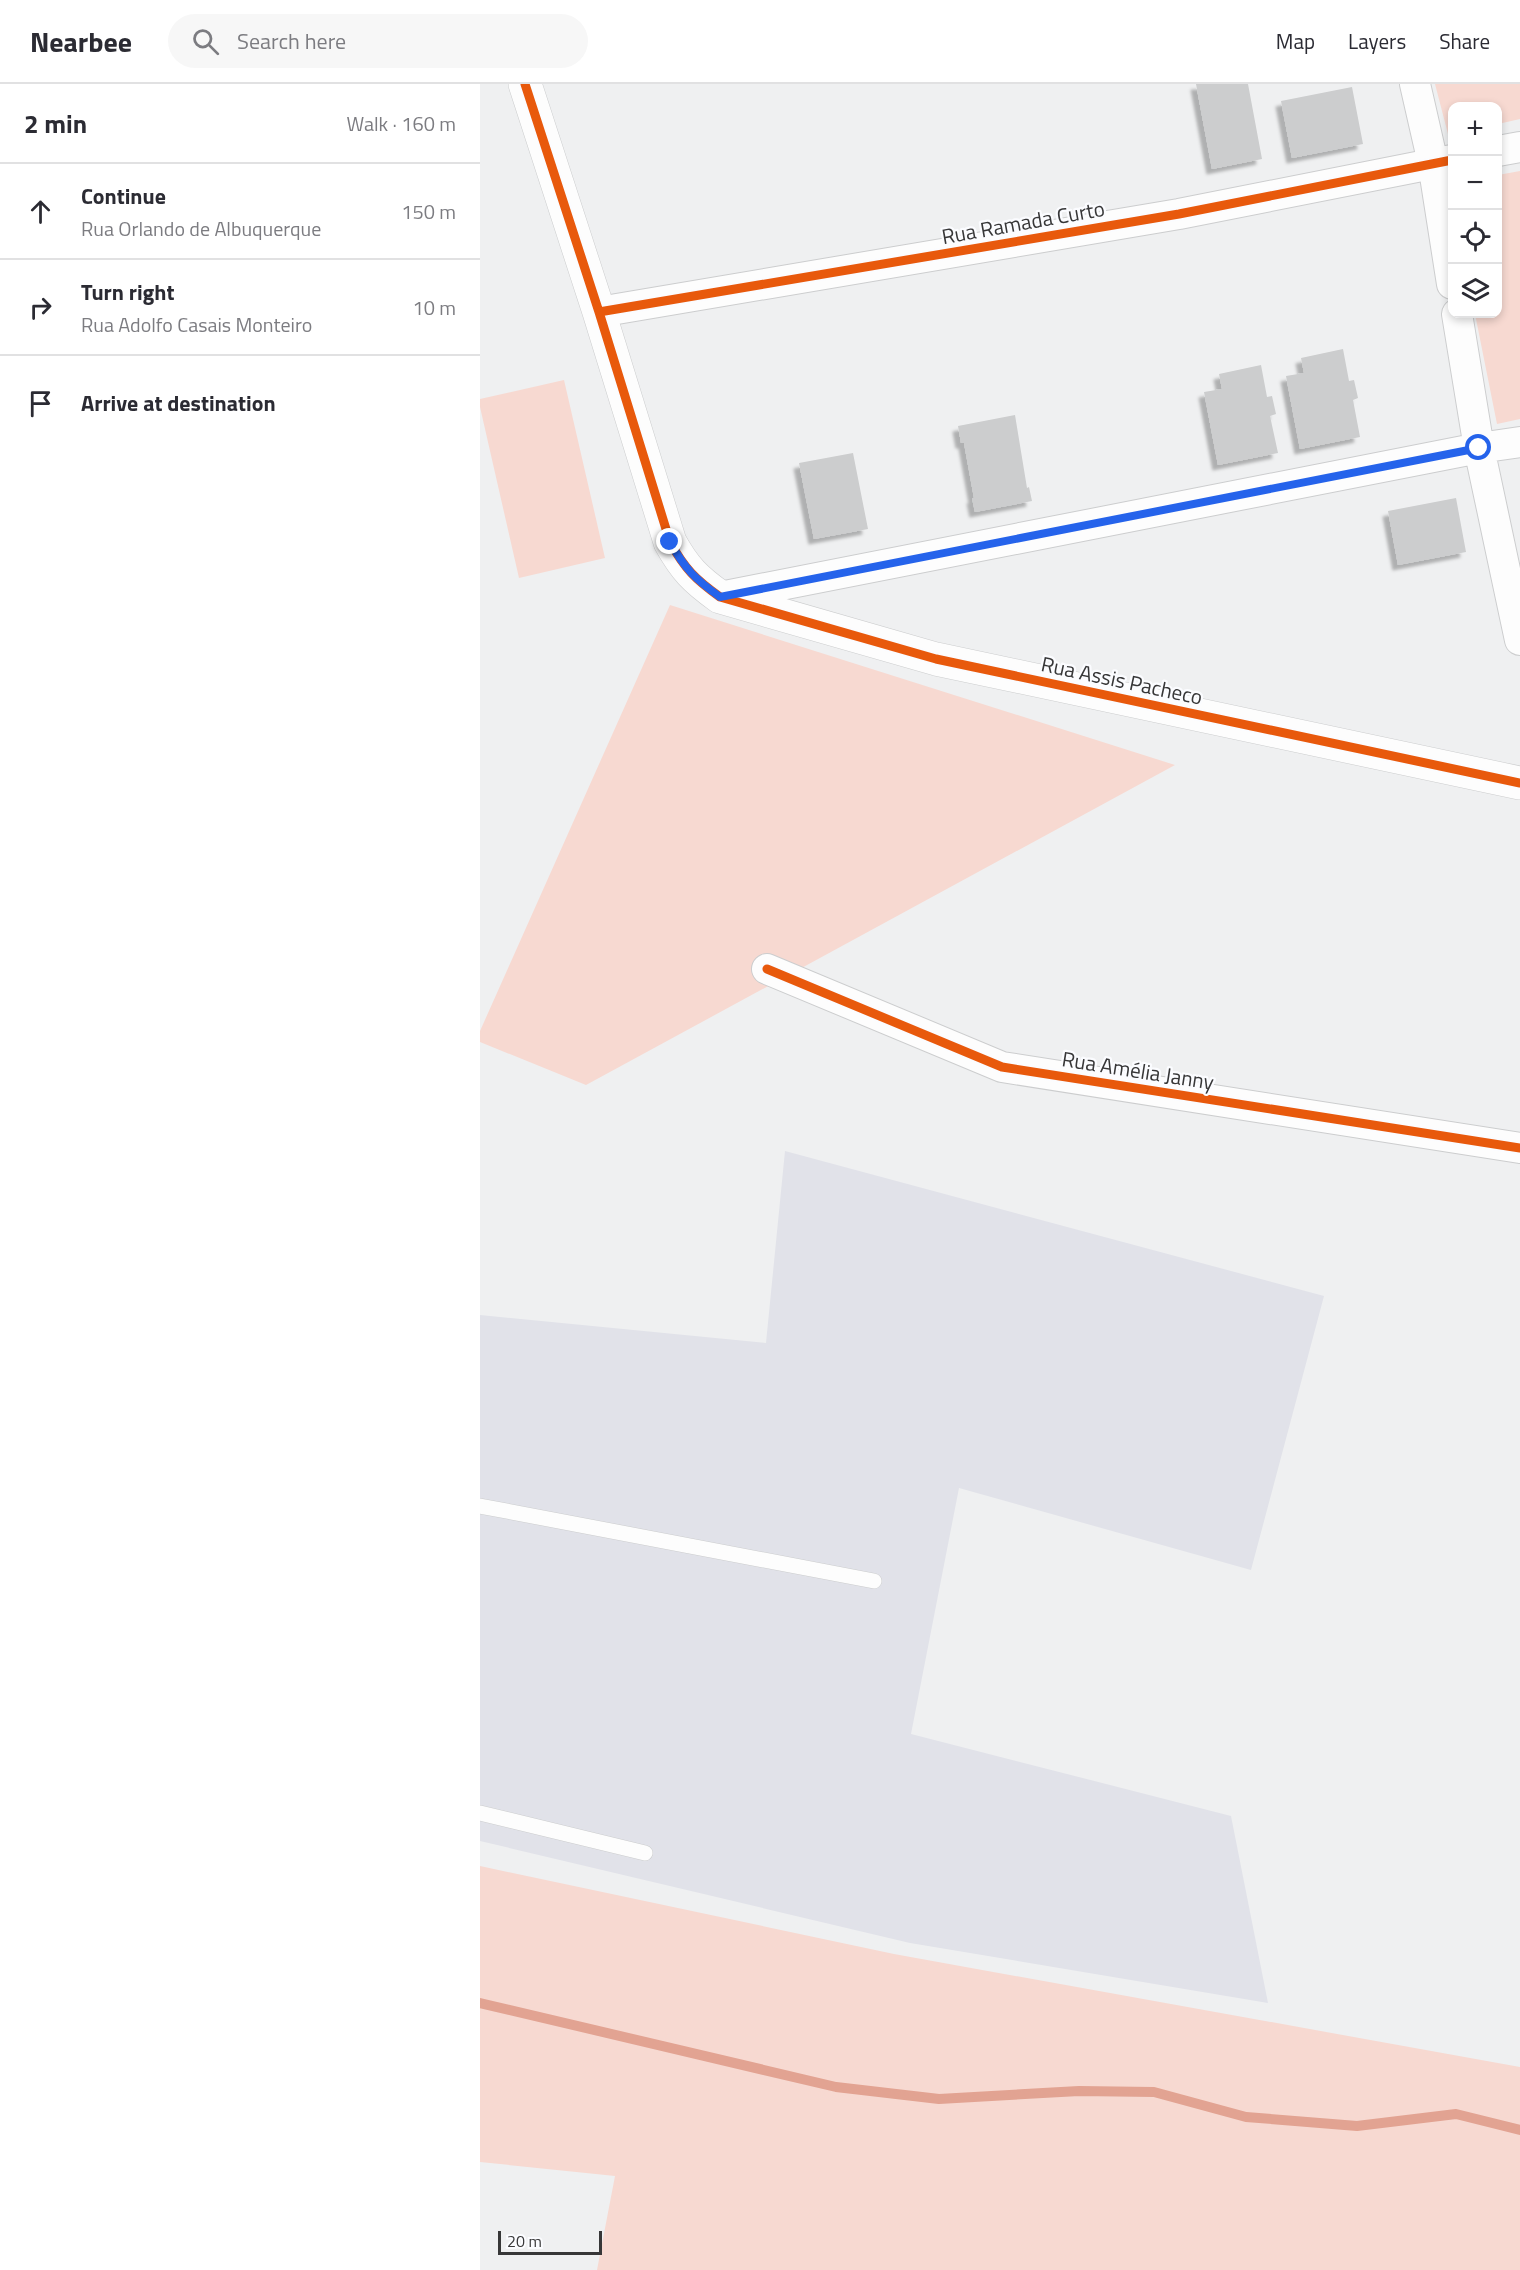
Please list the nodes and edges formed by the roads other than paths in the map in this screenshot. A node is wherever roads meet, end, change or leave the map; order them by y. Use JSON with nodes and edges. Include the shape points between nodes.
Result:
{"nodes":[{"id":1,"x":525,"y":84,"type":"edge"},
{"id":2,"x":1415,"y":84,"type":"edge"},
{"id":3,"x":1520,"y":147,"type":"edge"},
{"id":4,"x":1502,"y":150,"type":"edge"},
{"id":5,"x":1443,"y":161,"type":"edge"},
{"id":6,"x":1451,"y":264,"type":"edge"},
{"id":7,"x":599,"y":312,"type":"junction"},
{"id":8,"x":1458,"y":318,"type":"edge"},
{"id":9,"x":1520,"y":442,"type":"edge"},
{"id":10,"x":1479,"y":448,"type":"junction"},
{"id":11,"x":720,"y":597,"type":"junction"},
{"id":12,"x":1520,"y":640,"type":"edge"},
{"id":13,"x":1520,"y":783,"type":"edge"},
{"id":14,"x":766,"y":969,"type":"dead end"},
{"id":15,"x":1520,"y":1148,"type":"edge"},
{"id":16,"x":480,"y":1506,"type":"edge"},
{"id":17,"x":874,"y":1581,"type":"dead end"},
{"id":18,"x":480,"y":1813,"type":"edge"},
{"id":19,"x":645,"y":1853,"type":"dead end"}],
"edges":[{"from":1,"to":7,"type":"street"},
{"from":2,"to":5,"type":"street"},
{"from":3,"to":4,"type":"street"},
{"from":5,"to":6,"type":"street"},
{"from":5,"to":7,"type":"street","name":"Rua Ramada Curto","via":[[1179,214]]},
{"from":7,"to":11,"type":"street","via":[[670,542],[682,565]]},
{"from":8,"to":10,"type":"street"},
{"from":9,"to":10,"type":"street"},
{"from":10,"to":11,"type":"street"},
{"from":10,"to":12,"type":"street"},
{"from":11,"to":13,"type":"street","name":"Rua Assis Pacheco","via":[[936,659]]},
{"from":14,"to":15,"type":"street","name":"Rua Amélia Janny","via":[[1002,1067]]},
{"from":16,"to":17,"type":"lane"},
{"from":18,"to":19,"type":"lane"}]}
